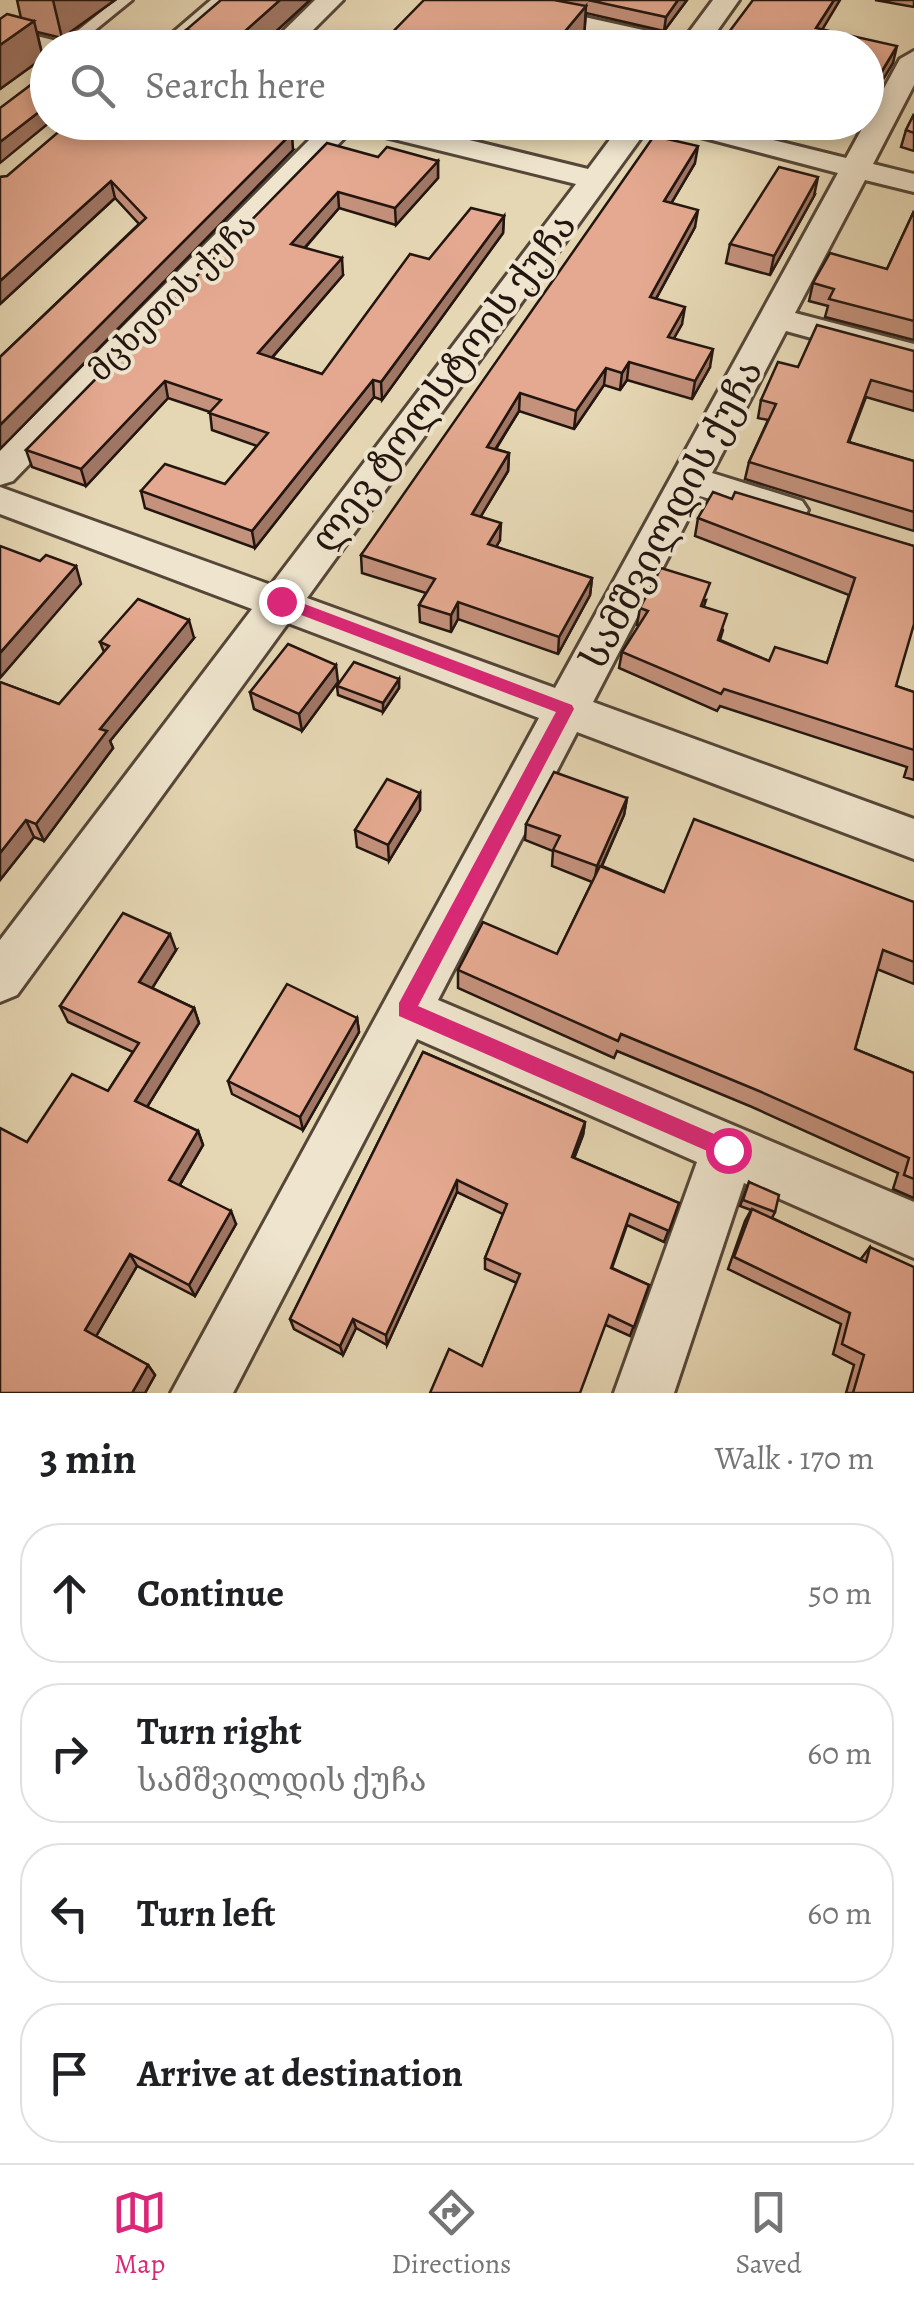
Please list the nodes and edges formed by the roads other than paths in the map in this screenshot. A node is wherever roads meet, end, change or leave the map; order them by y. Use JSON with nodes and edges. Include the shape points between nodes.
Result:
{"nodes":[{"id":1,"x":126,"y":0,"type":"edge"},
{"id":2,"x":227,"y":0,"type":"edge"},
{"id":3,"x":330,"y":0,"type":"edge"},
{"id":4,"x":472,"y":0,"type":"edge"},
{"id":5,"x":726,"y":0,"type":"edge"},
{"id":6,"x":87,"y":30,"type":"edge"},
{"id":7,"x":190,"y":30,"type":"edge"},
{"id":8,"x":298,"y":30,"type":"edge"},
{"id":9,"x":608,"y":30,"type":"edge"},
{"id":10,"x":704,"y":30,"type":"edge"},
{"id":11,"x":914,"y":59,"type":"edge"},
{"id":12,"x":884,"y":115,"type":"edge"},
{"id":13,"x":326,"y":140,"type":"edge"},
{"id":14,"x":431,"y":140,"type":"edge"},
{"id":15,"x":624,"y":140,"type":"edge"},
{"id":16,"x":737,"y":140,"type":"edge"},
{"id":17,"x":871,"y":140,"type":"edge"},
{"id":18,"x":855,"y":169,"type":"junction"},
{"id":19,"x":593,"y":180,"type":"junction"},
{"id":20,"x":914,"y":183,"type":"edge"},
{"id":21,"x":776,"y":318,"type":"junction"},
{"id":22,"x":914,"y":355,"type":"edge"},
{"id":23,"x":0,"y":472,"type":"edge"},
{"id":24,"x":689,"y":479,"type":"junction"},
{"id":25,"x":0,"y":500,"type":"edge"},
{"id":26,"x":820,"y":520,"type":"edge"},
{"id":27,"x":281,"y":601,"type":"junction"},
{"id":28,"x":566,"y":709,"type":"junction"},
{"id":29,"x":914,"y":839,"type":"edge"},
{"id":30,"x":0,"y":980,"type":"edge"},
{"id":31,"x":406,"y":1010,"type":"junction"},
{"id":32,"x":728,"y":1150,"type":"junction"},
{"id":33,"x":914,"y":1230,"type":"edge"},
{"id":34,"x":201,"y":1393,"type":"edge"},
{"id":35,"x":644,"y":1393,"type":"edge"}],
"edges":[{"from":1,"to":6,"type":"lane"},
{"from":2,"to":7,"type":"street"},
{"from":3,"to":8,"type":"street"},
{"from":4,"to":9,"type":"street"},
{"from":5,"to":10,"type":"street"},
{"from":11,"to":12,"type":"street","name":"სამშვილდის ქუჩა"},
{"from":13,"to":23,"type":"street","name":"მცხეთის ქუჩა"},
{"from":14,"to":19,"type":"street"},
{"from":15,"to":19,"type":"street","name":"ლევ ტოლსტოის ქუჩა"},
{"from":16,"to":18,"type":"street"},
{"from":17,"to":18,"type":"street","name":"სამშვილდის ქუჩა"},
{"from":18,"to":20,"type":"street"},
{"from":18,"to":21,"type":"street","name":"სამშვილდის ქუჩა"},
{"from":19,"to":27,"type":"street","name":"ლევ ტოლსტოის ქუჩა"},
{"from":21,"to":22,"type":"street"},
{"from":21,"to":24,"type":"street","name":"სამშვილდის ქუჩა"},
{"from":24,"to":26,"type":"street"},
{"from":24,"to":28,"type":"street","name":"სამშვილდის ქუჩა"},
{"from":25,"to":27,"type":"street"},
{"from":27,"to":28,"type":"street"},
{"from":27,"to":30,"type":"street","name":"ლევ ტოლსტოის ქუჩა"},
{"from":28,"to":29,"type":"street"},
{"from":28,"to":31,"type":"street","name":"სამშვილდის ქუჩა"},
{"from":31,"to":32,"type":"street"},
{"from":31,"to":34,"type":"street","name":"სამშვილდის ქუჩა"},
{"from":32,"to":33,"type":"street"},
{"from":32,"to":35,"type":"street"}]}
